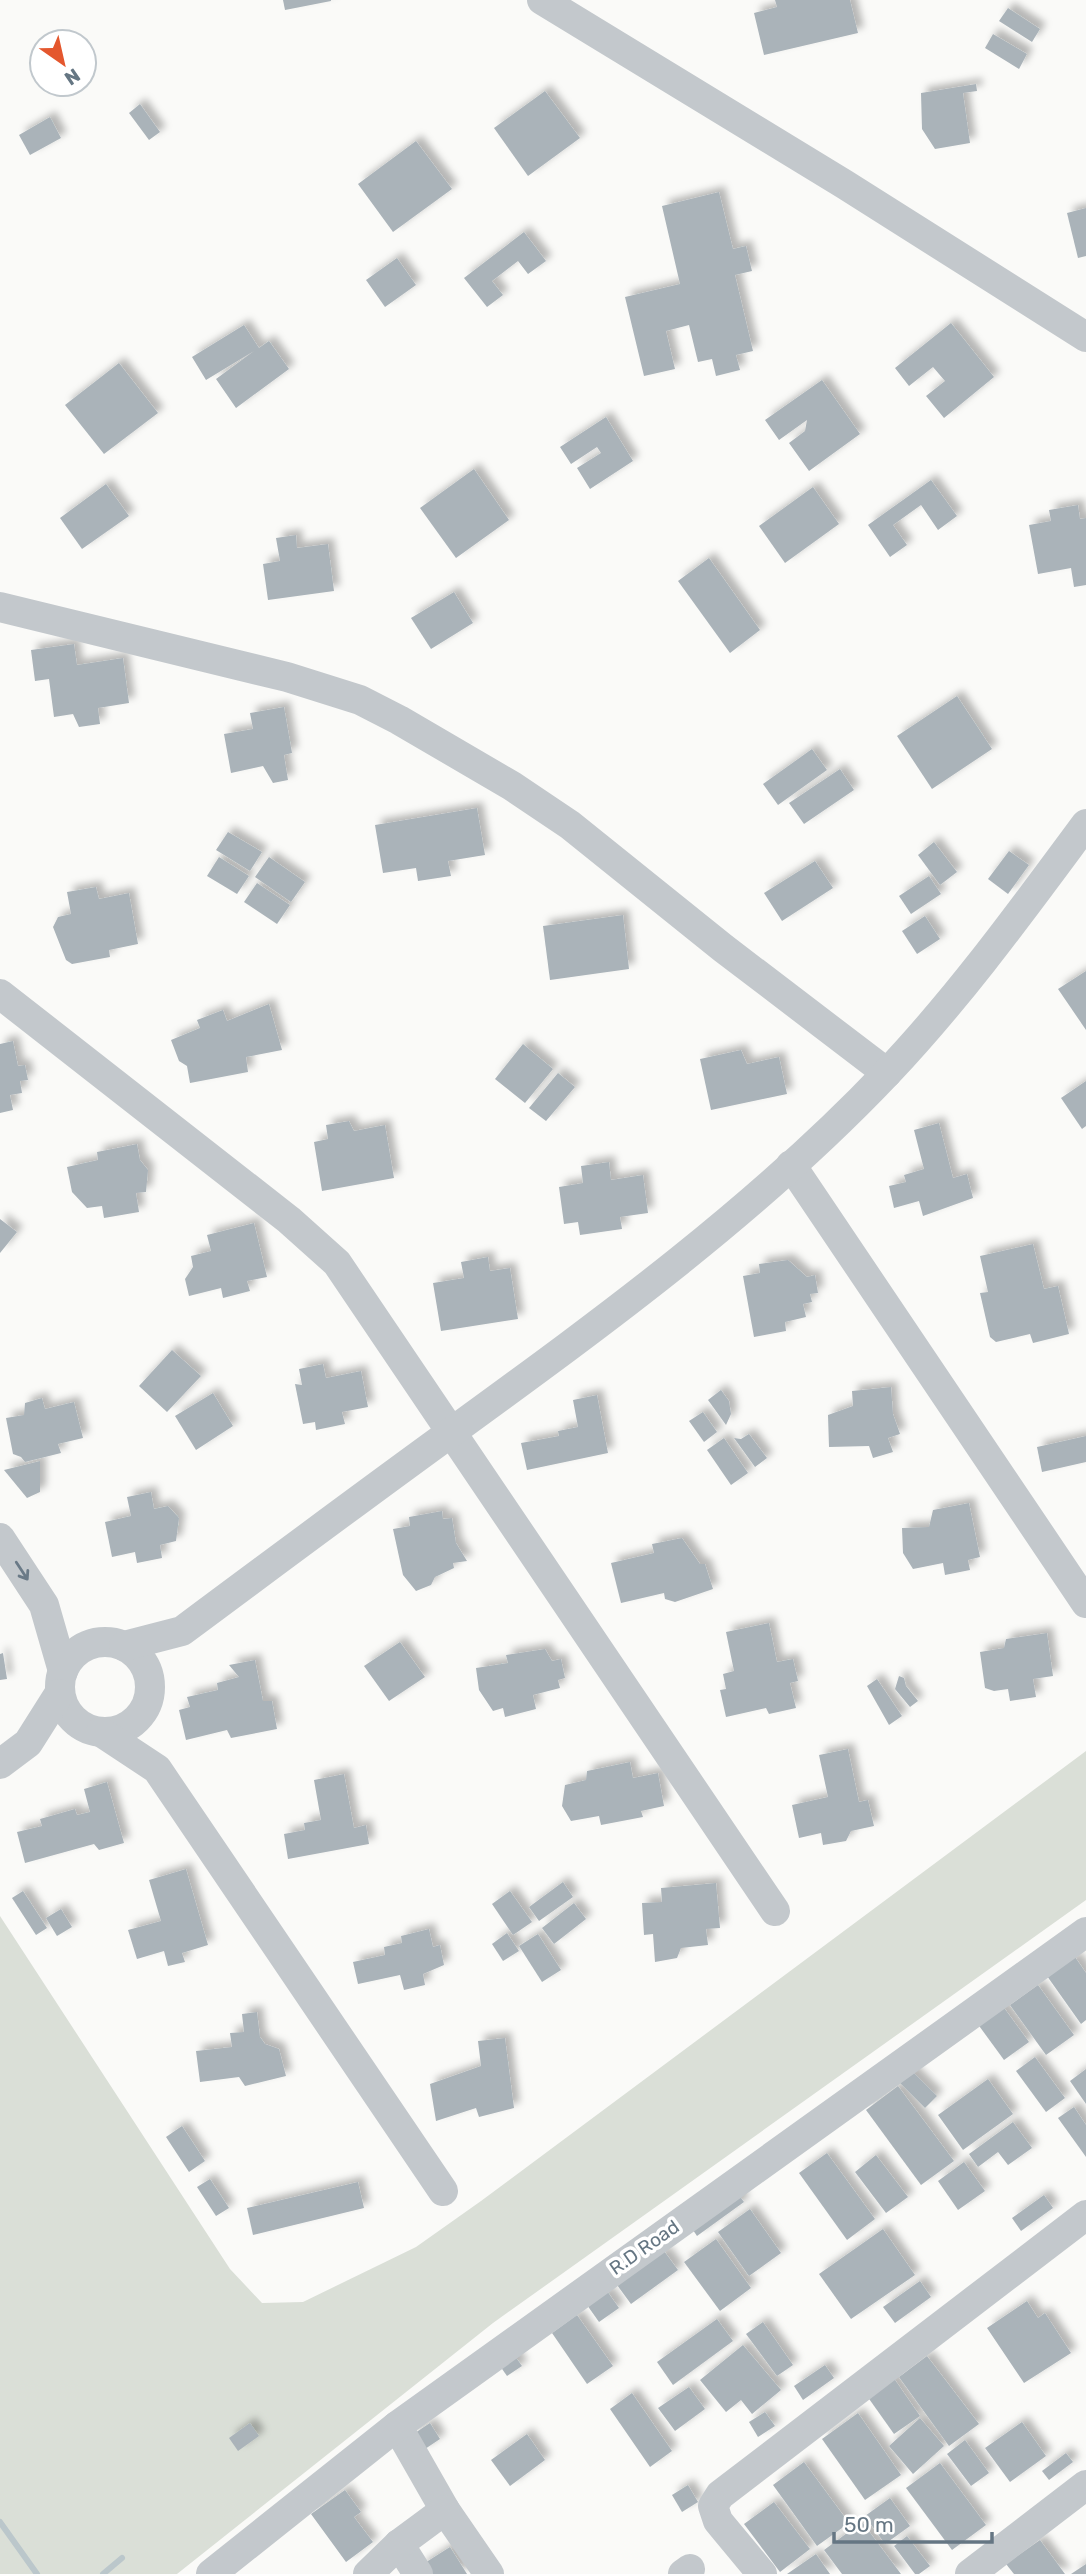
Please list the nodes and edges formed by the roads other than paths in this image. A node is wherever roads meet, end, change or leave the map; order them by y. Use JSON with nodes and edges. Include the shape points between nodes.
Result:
{"nodes":[{"id":1,"x":542,"y":0,"type":"edge"},
{"id":2,"x":1086,"y":337,"type":"edge"},
{"id":3,"x":0,"y":607,"type":"edge"},
{"id":4,"x":1086,"y":824,"type":"edge"},
{"id":5,"x":0,"y":994,"type":"edge"},
{"id":6,"x":887,"y":1073,"type":"junction"},
{"id":7,"x":791,"y":1165,"type":"junction"},
{"id":8,"x":450,"y":1433,"type":"junction"},
{"id":9,"x":0,"y":1538,"type":"edge"},
{"id":10,"x":1086,"y":1603,"type":"edge"},
{"id":11,"x":44,"y":1605,"type":"junction"},
{"id":12,"x":181,"y":1631,"type":"junction"},
{"id":13,"x":95,"y":1643,"type":"junction"},
{"id":14,"x":124,"y":1646,"type":"junction"},
{"id":15,"x":61,"y":1683,"type":"junction"},
{"id":16,"x":148,"y":1696,"type":"junction"},
{"id":17,"x":94,"y":1730,"type":"junction"},
{"id":18,"x":28,"y":1743,"type":"junction"},
{"id":19,"x":0,"y":1764,"type":"edge"},
{"id":20,"x":158,"y":1769,"type":"junction"},
{"id":21,"x":775,"y":1912,"type":"dead end"},
{"id":22,"x":1086,"y":1932,"type":"edge"},
{"id":23,"x":443,"y":2191,"type":"dead end"},
{"id":24,"x":1086,"y":2215,"type":"edge"},
{"id":25,"x":397,"y":2426,"type":"junction"},
{"id":26,"x":1086,"y":2485,"type":"edge"},
{"id":27,"x":444,"y":2510,"type":"junction"},
{"id":28,"x":400,"y":2544,"type":"junction"},
{"id":29,"x":211,"y":2574,"type":"edge"},
{"id":30,"x":368,"y":2574,"type":"edge"},
{"id":31,"x":418,"y":2574,"type":"edge"},
{"id":32,"x":489,"y":2574,"type":"edge"},
{"id":33,"x":762,"y":2574,"type":"edge"},
{"id":34,"x":970,"y":2574,"type":"edge"}],
"edges":[{"from":1,"to":2,"type":"street"},
{"from":3,"to":6,"type":"street","via":[[323,687],[399,720],[570,825]]},
{"from":4,"to":6,"type":"street","via":[[976,970]]},
{"from":5,"to":8,"type":"street","via":[[324,1250],[350,1279]]},
{"from":6,"to":7,"type":"street"},
{"from":7,"to":8,"type":"street","via":[[588,1332]]},
{"from":7,"to":10,"type":"street"},
{"from":8,"to":12,"type":"street"},
{"from":8,"to":21,"type":"street"},
{"from":9,"to":11,"type":"street","one_way":true},
{"from":11,"to":13,"type":"street"},
{"from":11,"to":15,"type":"street"},
{"from":12,"to":14,"type":"street"},
{"from":12,"to":16,"type":"street"},
{"from":13,"to":14,"type":"street"},
{"from":13,"to":15,"type":"street","via":[[70,1658]]},
{"from":14,"to":16,"type":"street","via":[[145,1665]]},
{"from":15,"to":17,"type":"street","via":[[68,1713]]},
{"from":15,"to":18,"type":"street"},
{"from":16,"to":17,"type":"street","via":[[126,1727]]},
{"from":16,"to":20,"type":"street"},
{"from":17,"to":18,"type":"street"},
{"from":17,"to":20,"type":"street"},
{"from":18,"to":19,"type":"street"},
{"from":20,"to":23,"type":"street"},
{"from":22,"to":25,"type":"street","name":"R.D Road"},
{"from":24,"to":33,"type":"street","via":[[720,2495],[713,2506],[718,2521]]},
{"from":25,"to":27,"type":"street"},
{"from":25,"to":29,"type":"street","name":"R.D Road"},
{"from":26,"to":34,"type":"street"},
{"from":27,"to":28,"type":"street"},
{"from":27,"to":32,"type":"street"},
{"from":28,"to":30,"type":"street"},
{"from":28,"to":31,"type":"street"}]}
